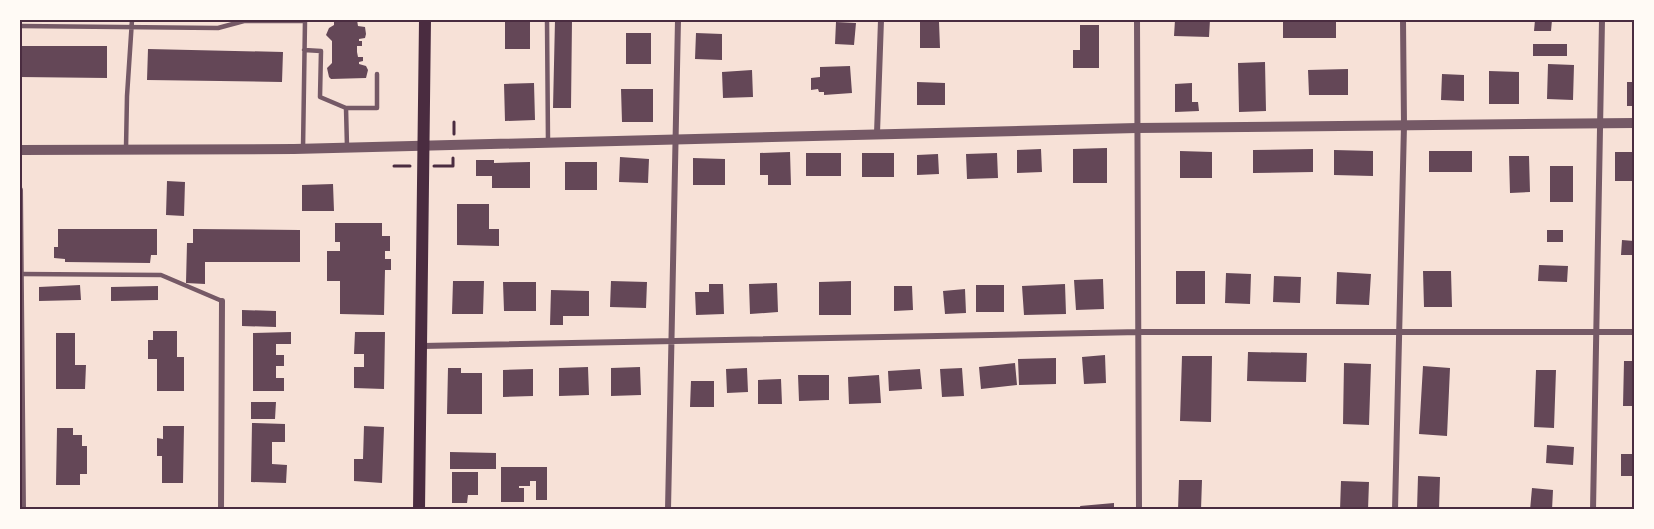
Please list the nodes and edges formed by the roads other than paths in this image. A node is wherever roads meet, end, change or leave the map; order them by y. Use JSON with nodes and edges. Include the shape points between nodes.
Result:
{"nodes":[{"id":1,"x":55,"y":20,"type":"edge"},
{"id":2,"x":132,"y":20,"type":"edge"},
{"id":3,"x":218,"y":20,"type":"edge"},
{"id":4,"x":306,"y":20,"type":"edge"},
{"id":5,"x":425,"y":20,"type":"edge"},
{"id":6,"x":547,"y":20,"type":"edge"},
{"id":7,"x":678,"y":20,"type":"edge"},
{"id":8,"x":881,"y":20,"type":"edge"},
{"id":9,"x":1137,"y":20,"type":"edge"},
{"id":10,"x":1403,"y":20,"type":"edge"},
{"id":11,"x":1602,"y":20,"type":"edge"},
{"id":12,"x":20,"y":26,"type":"edge"},
{"id":13,"x":55,"y":27,"type":"junction"},
{"id":14,"x":132,"y":28,"type":"junction"},
{"id":15,"x":218,"y":28,"type":"junction"},
{"id":16,"x":304,"y":50,"type":"junction"},
{"id":17,"x":377,"y":74,"type":"dead end"},
{"id":18,"x":346,"y":108,"type":"junction"},
{"id":19,"x":1602,"y":123,"type":"junction"},
{"id":20,"x":1635,"y":123,"type":"edge"},
{"id":21,"x":1404,"y":125,"type":"junction"},
{"id":22,"x":1137,"y":128,"type":"junction"},
{"id":23,"x":877,"y":133,"type":"junction"},
{"id":24,"x":676,"y":138,"type":"junction"},
{"id":25,"x":548,"y":142,"type":"junction"},
{"id":26,"x":425,"y":145,"type":"junction"},
{"id":27,"x":347,"y":147,"type":"junction"},
{"id":28,"x":303,"y":149,"type":"junction"},
{"id":29,"x":20,"y":150,"type":"edge"},
{"id":30,"x":126,"y":151,"type":"junction"},
{"id":31,"x":20,"y":190,"type":"edge"},
{"id":32,"x":21,"y":274,"type":"edge"},
{"id":33,"x":222,"y":301,"type":"joint"},
{"id":34,"x":1140,"y":332,"type":"junction"},
{"id":35,"x":1635,"y":332,"type":"edge"},
{"id":36,"x":1597,"y":333,"type":"junction"},
{"id":37,"x":1398,"y":334,"type":"junction"},
{"id":38,"x":671,"y":342,"type":"junction"},
{"id":39,"x":422,"y":346,"type":"junction"},
{"id":40,"x":23,"y":510,"type":"edge"},
{"id":41,"x":221,"y":510,"type":"edge"},
{"id":42,"x":419,"y":510,"type":"edge"},
{"id":43,"x":668,"y":510,"type":"edge"},
{"id":44,"x":1139,"y":510,"type":"edge"},
{"id":45,"x":1395,"y":510,"type":"edge"},
{"id":46,"x":1593,"y":510,"type":"edge"}],
"edges":[{"from":1,"to":13,"type":"lane"},
{"from":2,"to":14,"type":"lane"},
{"from":3,"to":15,"type":"lane"},
{"from":4,"to":15,"type":"lane","via":[[244,21]]},
{"from":4,"to":16,"type":"lane"},
{"from":5,"to":26,"type":"main road"},
{"from":6,"to":25,"type":"lane"},
{"from":7,"to":24,"type":"street"},
{"from":8,"to":23,"type":"street"},
{"from":9,"to":22,"type":"street"},
{"from":10,"to":21,"type":"street"},
{"from":11,"to":19,"type":"street"},
{"from":12,"to":13,"type":"lane"},
{"from":13,"to":14,"type":"lane"},
{"from":14,"to":15,"type":"lane"},
{"from":14,"to":30,"type":"lane"},
{"from":16,"to":18,"type":"lane","via":[[321,51],[320,97]]},
{"from":16,"to":28,"type":"lane"},
{"from":17,"to":18,"type":"lane","via":[[377,108]]},
{"from":18,"to":27,"type":"lane"},
{"from":19,"to":20,"type":"street"},
{"from":19,"to":21,"type":"street"},
{"from":19,"to":36,"type":"street"},
{"from":21,"to":22,"type":"street"},
{"from":21,"to":37,"type":"street"},
{"from":22,"to":23,"type":"street"},
{"from":22,"to":34,"type":"street"},
{"from":23,"to":24,"type":"street"},
{"from":24,"to":25,"type":"street"},
{"from":24,"to":38,"type":"street"},
{"from":25,"to":26,"type":"street"},
{"from":26,"to":27,"type":"street"},
{"from":26,"to":39,"type":"main road"},
{"from":27,"to":28,"type":"street"},
{"from":28,"to":30,"type":"street"},
{"from":29,"to":30,"type":"street"},
{"from":31,"to":32,"type":"street"},
{"from":32,"to":33,"type":"lane","via":[[161,275]]},
{"from":32,"to":40,"type":"street"},
{"from":33,"to":41,"type":"street"},
{"from":34,"to":37,"type":"street"},
{"from":34,"to":38,"type":"street"},
{"from":34,"to":44,"type":"street"},
{"from":35,"to":36,"type":"street"},
{"from":36,"to":37,"type":"street"},
{"from":36,"to":46,"type":"street"},
{"from":37,"to":45,"type":"street"},
{"from":38,"to":39,"type":"street"},
{"from":38,"to":43,"type":"street"},
{"from":39,"to":42,"type":"main road"}]}
